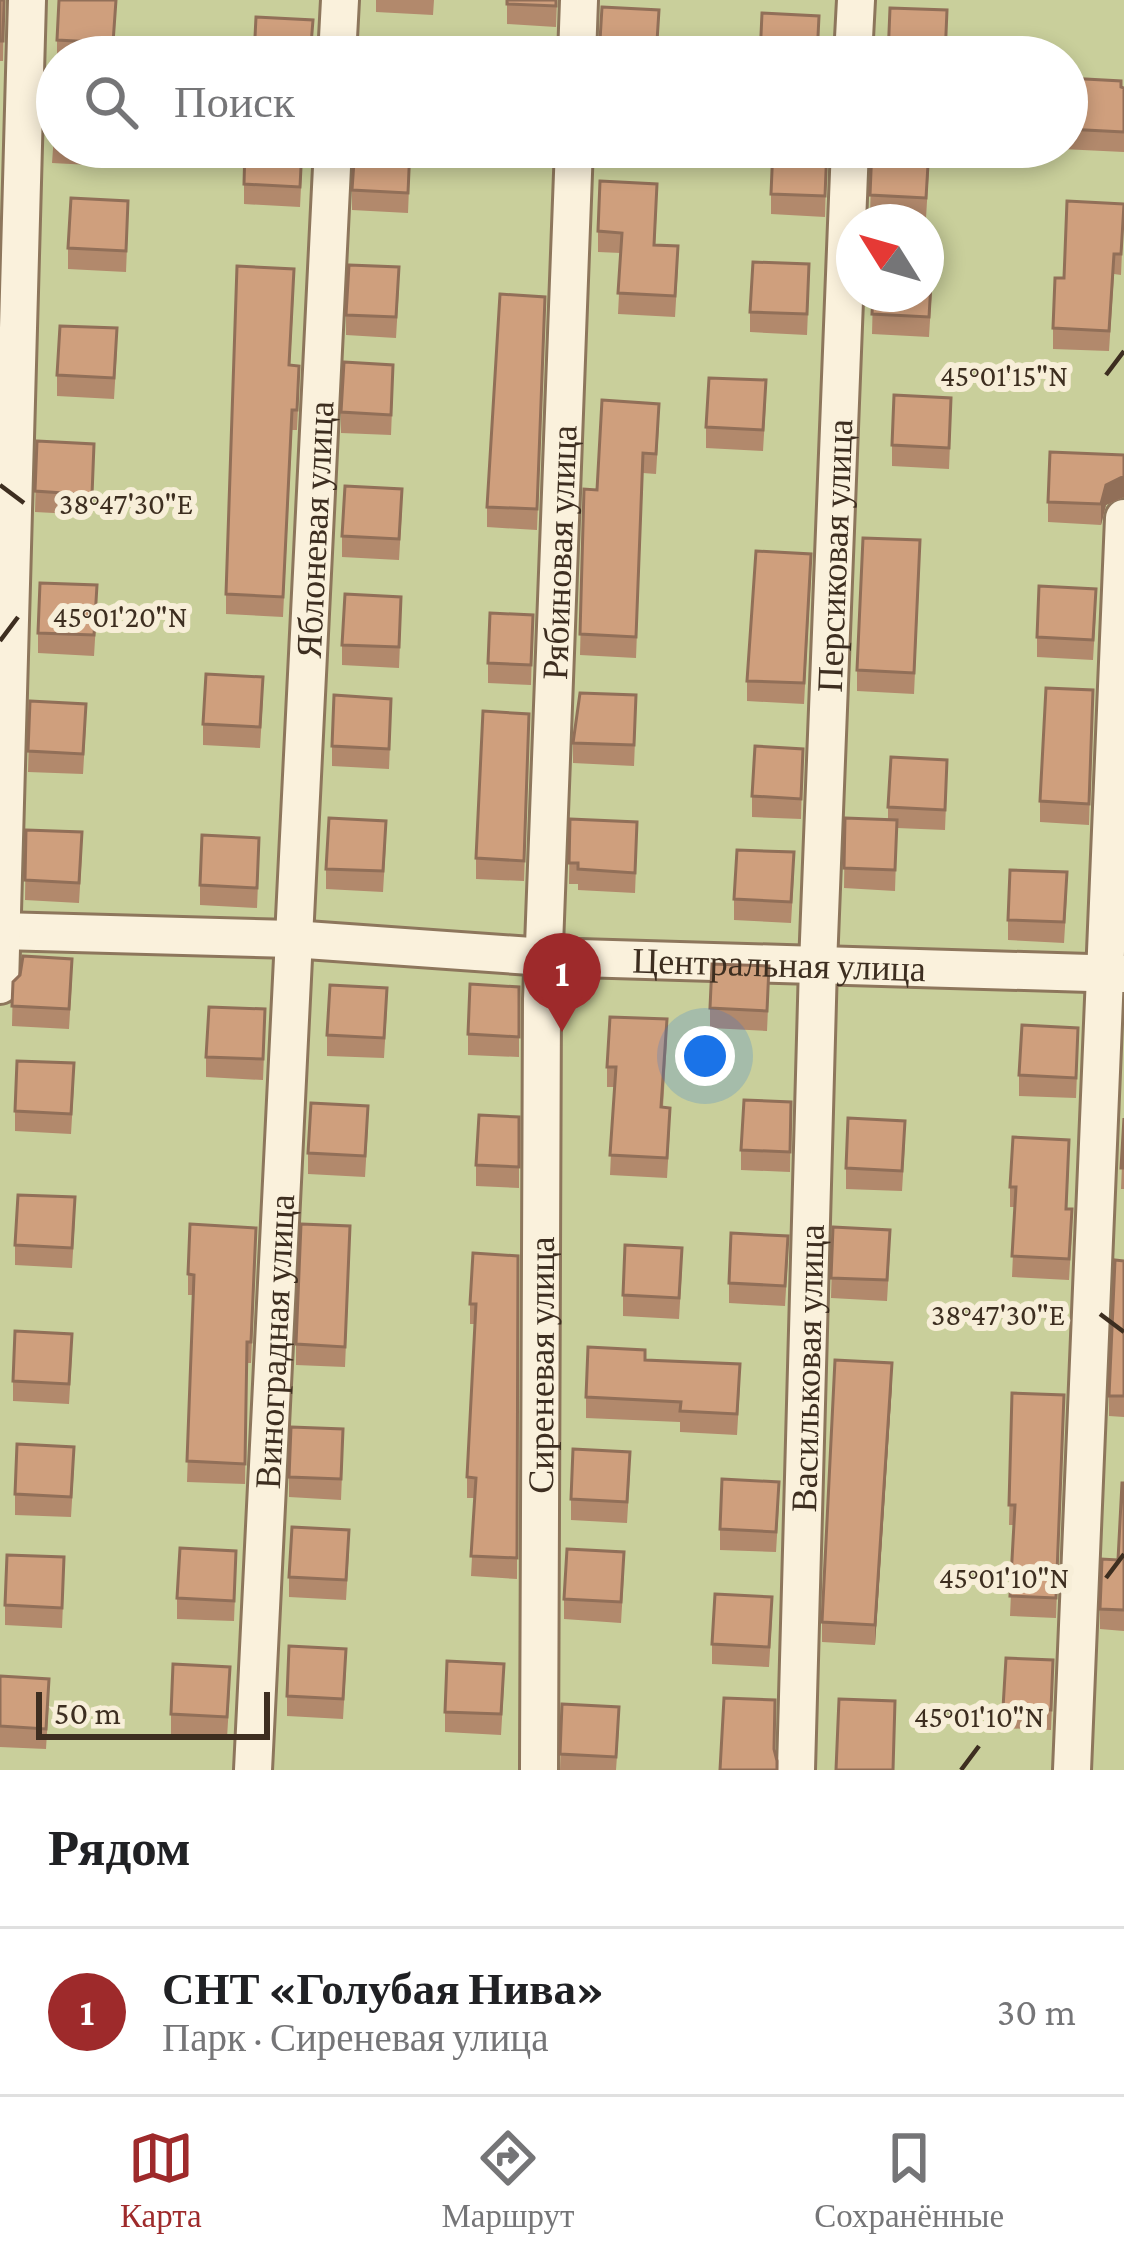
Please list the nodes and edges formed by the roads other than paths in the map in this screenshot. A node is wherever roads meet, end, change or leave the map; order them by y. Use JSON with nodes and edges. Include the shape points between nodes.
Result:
{"nodes":[{"id":1,"x":27,"y":0,"type":"edge"},
{"id":2,"x":340,"y":0,"type":"edge"},
{"id":3,"x":579,"y":0,"type":"edge"},
{"id":4,"x":856,"y":0,"type":"edge"},
{"id":5,"x":339,"y":36,"type":"edge"},
{"id":6,"x":578,"y":36,"type":"edge"},
{"id":7,"x":855,"y":36,"type":"edge"},
{"id":8,"x":332,"y":168,"type":"edge"},
{"id":9,"x":573,"y":168,"type":"edge"},
{"id":10,"x":849,"y":168,"type":"edge"},
{"id":11,"x":1124,"y":518,"type":"edge"},
{"id":12,"x":2,"y":866,"type":"edge"},
{"id":13,"x":293,"y":927,"type":"junction"},
{"id":14,"x":0,"y":932,"type":"edge"},
{"id":15,"x":544,"y":957,"type":"junction"},
{"id":16,"x":818,"y":965,"type":"junction"},
{"id":17,"x":1113,"y":974,"type":"edge"},
{"id":18,"x":0,"y":985,"type":"edge"},
{"id":19,"x":254,"y":1770,"type":"edge"},
{"id":20,"x":539,"y":1770,"type":"edge"},
{"id":21,"x":796,"y":1770,"type":"edge"},
{"id":22,"x":1072,"y":1770,"type":"edge"}],
"edges":[{"from":1,"to":12,"type":"street"},
{"from":2,"to":5,"type":"street"},
{"from":3,"to":6,"type":"street"},
{"from":4,"to":7,"type":"street"},
{"from":8,"to":13,"type":"street","name":"Яблоневая улица"},
{"from":9,"to":15,"type":"street","name":"Рябиновая улица"},
{"from":10,"to":16,"type":"street","name":"Персиковая улица"},
{"from":11,"to":17,"type":"street"},
{"from":12,"to":14,"type":"street"},
{"from":13,"to":14,"type":"street","name":"Центральная улица"},
{"from":13,"to":15,"type":"street","name":"Центральная улица"},
{"from":13,"to":19,"type":"street","name":"Виноградная улица"},
{"from":14,"to":18,"type":"street"},
{"from":15,"to":16,"type":"street","name":"Центральная улица"},
{"from":15,"to":20,"type":"street","name":"Сиреневая улица"},
{"from":16,"to":17,"type":"street","name":"Центральная улица"},
{"from":16,"to":21,"type":"street","name":"Васильковая улица"},
{"from":17,"to":22,"type":"street"}]}
